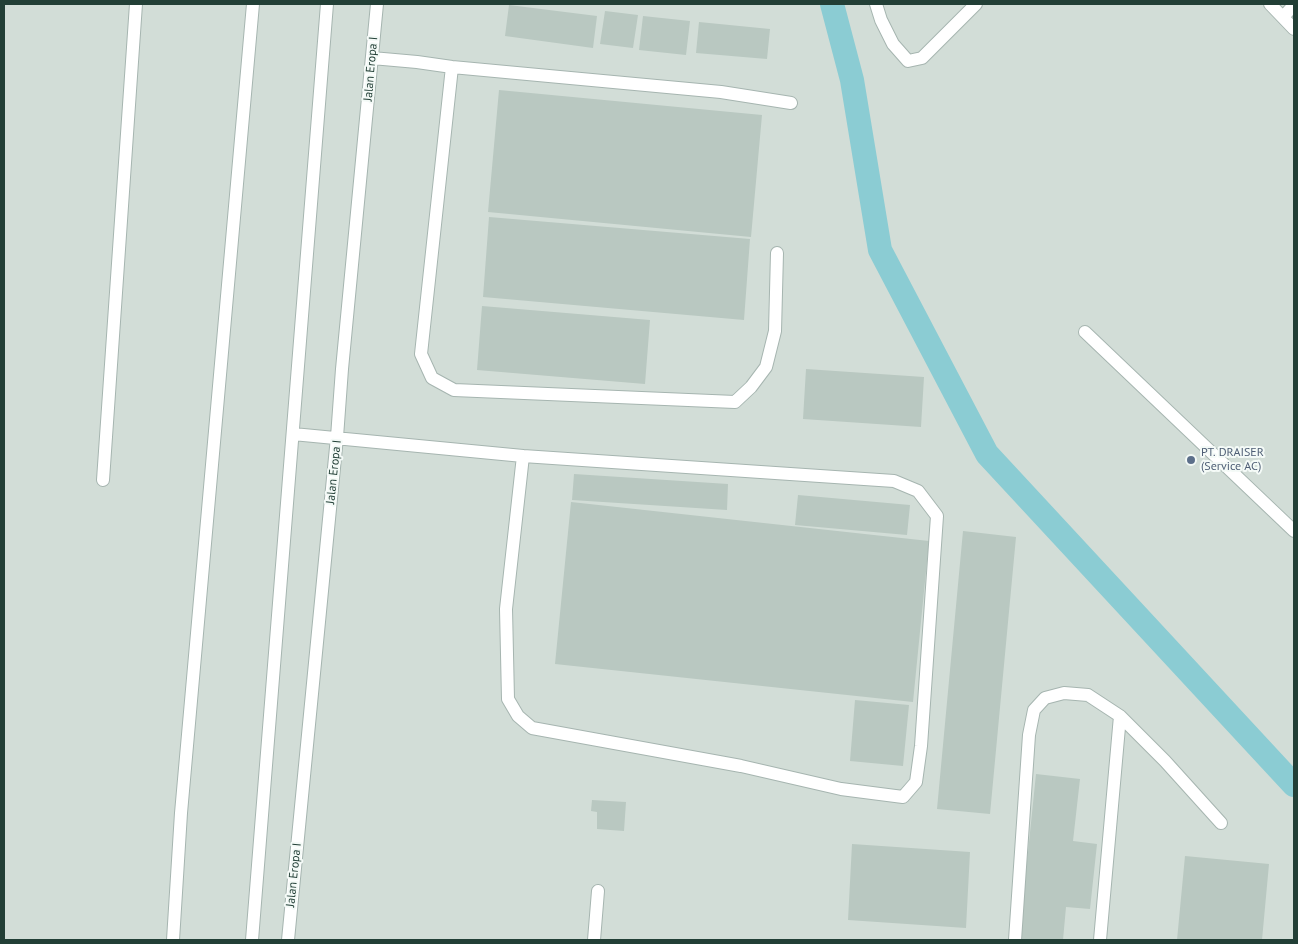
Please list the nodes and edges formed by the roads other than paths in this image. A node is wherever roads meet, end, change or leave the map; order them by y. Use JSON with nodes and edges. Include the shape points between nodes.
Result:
{"nodes":[{"id":1,"x":136,"y":4,"type":"edge"},
{"id":2,"x":253,"y":4,"type":"edge"},
{"id":3,"x":327,"y":4,"type":"edge"},
{"id":4,"x":377,"y":4,"type":"edge"},
{"id":5,"x":876,"y":4,"type":"edge"},
{"id":6,"x":976,"y":4,"type":"edge"},
{"id":7,"x":1270,"y":4,"type":"edge"},
{"id":8,"x":1294,"y":6,"type":"edge"},
{"id":9,"x":1283,"y":17,"type":"junction"},
{"id":10,"x":1294,"y":29,"type":"edge"},
{"id":11,"x":372,"y":58,"type":"junction"},
{"id":12,"x":452,"y":67,"type":"junction"},
{"id":13,"x":791,"y":103,"type":"dead end"},
{"id":14,"x":777,"y":253,"type":"dead end"},
{"id":15,"x":1085,"y":332,"type":"dead end"},
{"id":16,"x":293,"y":434,"type":"junction"},
{"id":17,"x":337,"y":437,"type":"junction"},
{"id":18,"x":522,"y":456,"type":"junction"},
{"id":19,"x":103,"y":480,"type":"dead end"},
{"id":20,"x":1294,"y":531,"type":"edge"},
{"id":21,"x":1120,"y":716,"type":"junction"},
{"id":22,"x":1221,"y":823,"type":"dead end"},
{"id":23,"x":598,"y":891,"type":"dead end"},
{"id":24,"x":173,"y":940,"type":"edge"},
{"id":25,"x":252,"y":940,"type":"edge"},
{"id":26,"x":288,"y":940,"type":"edge"},
{"id":27,"x":594,"y":940,"type":"edge"},
{"id":28,"x":1015,"y":940,"type":"edge"},
{"id":29,"x":1100,"y":940,"type":"edge"}],
"edges":[{"from":1,"to":19,"type":"lane"},
{"from":2,"to":24,"type":"lane","via":[[181,813]]},
{"from":3,"to":16,"type":"lane"},
{"from":4,"to":11,"type":"lane","name":"Jalan Eropa I"},
{"from":5,"to":6,"type":"lane","via":[[893,44],[908,61],[922,58]]},
{"from":7,"to":9,"type":"lane"},
{"from":8,"to":9,"type":"lane"},
{"from":9,"to":10,"type":"lane"},
{"from":11,"to":12,"type":"lane"},
{"from":11,"to":17,"type":"lane","name":"Jalan Eropa I"},
{"from":12,"to":13,"type":"lane","via":[[721,92]]},
{"from":12,"to":14,"type":"lane","via":[[421,354],[432,378],[454,390],[735,402],[766,367],[775,331]]},
{"from":15,"to":20,"type":"lane"},
{"from":16,"to":17,"type":"lane"},
{"from":16,"to":25,"type":"lane"},
{"from":17,"to":18,"type":"lane"},
{"from":17,"to":26,"type":"lane","name":"Jalan Eropa I"},
{"from":18,"to":18,"type":"lane","via":[[894,481],[918,492],[937,516],[916,782],[903,797],[841,789],[741,766],[532,728],[518,716],[508,699],[506,609]]},
{"from":21,"to":22,"type":"lane"},
{"from":21,"to":28,"type":"lane","via":[[1088,696],[1064,693],[1046,698],[1034,710],[1029,735]]},
{"from":21,"to":29,"type":"lane"},
{"from":23,"to":27,"type":"lane"}]}
